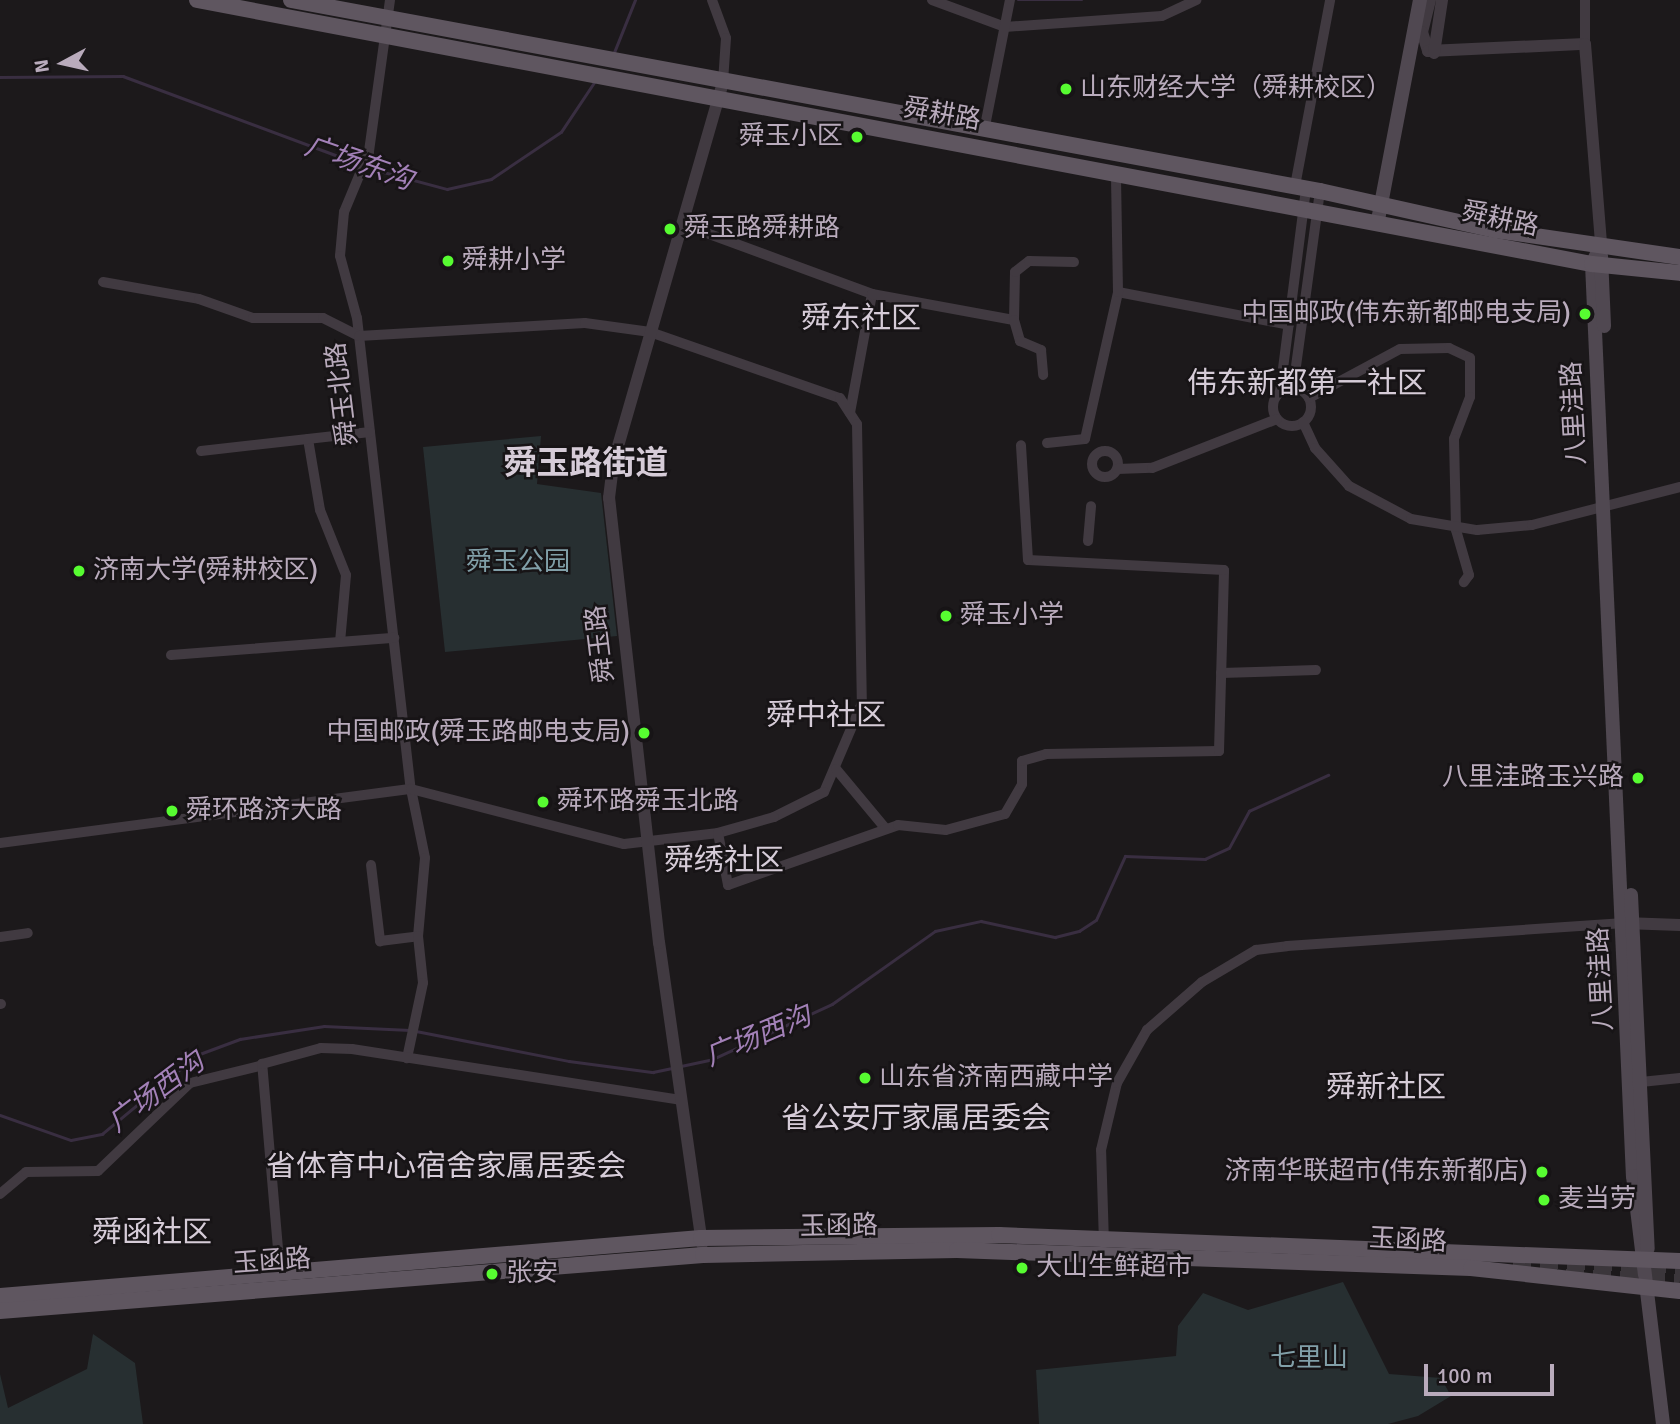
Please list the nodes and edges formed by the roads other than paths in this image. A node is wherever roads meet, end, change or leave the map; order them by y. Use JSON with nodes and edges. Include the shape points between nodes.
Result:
{"nodes":[{"id":1,"x":197,"y":0,"type":"edge"},
{"id":2,"x":290,"y":0,"type":"edge"},
{"id":3,"x":390,"y":0,"type":"edge"},
{"id":4,"x":712,"y":0,"type":"edge"},
{"id":5,"x":932,"y":0,"type":"edge"},
{"id":6,"x":1010,"y":0,"type":"edge"},
{"id":7,"x":1197,"y":0,"type":"edge"},
{"id":8,"x":1330,"y":0,"type":"edge"},
{"id":9,"x":1413,"y":0,"type":"edge"},
{"id":10,"x":1420,"y":0,"type":"edge"},
{"id":11,"x":1430,"y":0,"type":"edge"},
{"id":12,"x":1442,"y":0,"type":"edge"},
{"id":13,"x":1585,"y":0,"type":"edge"},
{"id":14,"x":388,"y":18,"type":"junction"},
{"id":15,"x":1005,"y":27,"type":"junction"},
{"id":16,"x":386,"y":37,"type":"junction"},
{"id":17,"x":1585,"y":44,"type":"junction"},
{"id":18,"x":1434,"y":53,"type":"junction"},
{"id":19,"x":723,"y":82,"type":"junction"},
{"id":20,"x":719,"y":102,"type":"junction"},
{"id":21,"x":984,"y":131,"type":"junction"},
{"id":22,"x":1116,"y":173,"type":"junction"},
{"id":23,"x":1308,"y":196,"type":"junction"},
{"id":24,"x":1375,"y":212,"type":"junction"},
{"id":25,"x":682,"y":224,"type":"junction"},
{"id":26,"x":1601,"y":245,"type":"junction"},
{"id":27,"x":1680,"y":257,"type":"edge"},
{"id":28,"x":1074,"y":262,"type":"dead end"},
{"id":29,"x":1597,"y":265,"type":"junction"},
{"id":30,"x":1680,"y":273,"type":"edge"},
{"id":31,"x":103,"y":282,"type":"dead end"},
{"id":32,"x":1118,"y":292,"type":"junction"},
{"id":33,"x":872,"y":294,"type":"junction"},
{"id":34,"x":1014,"y":320,"type":"junction"},
{"id":35,"x":1289,"y":325,"type":"junction"},
{"id":36,"x":650,"y":332,"type":"junction"},
{"id":37,"x":359,"y":336,"type":"junction"},
{"id":38,"x":1044,"y":375,"type":"dead end"},
{"id":39,"x":1293,"y":388,"type":"junction"},
{"id":40,"x":1280,"y":392,"type":"junction"},
{"id":41,"x":1309,"y":398,"type":"junction"},
{"id":42,"x":850,"y":412,"type":"junction"},
{"id":43,"x":1277,"y":419,"type":"junction"},
{"id":44,"x":1303,"y":422,"type":"junction"},
{"id":45,"x":370,"y":432,"type":"junction"},
{"id":46,"x":308,"y":439,"type":"junction"},
{"id":47,"x":1085,"y":439,"type":"junction"},
{"id":48,"x":1047,"y":443,"type":"dead end"},
{"id":49,"x":1021,"y":445,"type":"dead end"},
{"id":50,"x":201,"y":451,"type":"dead end"},
{"id":51,"x":1094,"y":457,"type":"junction"},
{"id":52,"x":1117,"y":469,"type":"junction"},
{"id":53,"x":1680,"y":486,"type":"edge"},
{"id":54,"x":1608,"y":505,"type":"junction"},
{"id":55,"x":1091,"y":506,"type":"dead end"},
{"id":56,"x":1455,"y":526,"type":"junction"},
{"id":57,"x":1088,"y":541,"type":"dead end"},
{"id":58,"x":1464,"y":582,"type":"dead end"},
{"id":59,"x":394,"y":638,"type":"junction"},
{"id":60,"x":340,"y":642,"type":"junction"},
{"id":61,"x":171,"y":655,"type":"dead end"},
{"id":62,"x":1317,"y":670,"type":"dead end"},
{"id":63,"x":1221,"y":673,"type":"junction"},
{"id":64,"x":836,"y":769,"type":"junction"},
{"id":65,"x":411,"y":789,"type":"junction"},
{"id":66,"x":886,"y":829,"type":"junction"},
{"id":67,"x":718,"y":833,"type":"junction"},
{"id":68,"x":0,"y":843,"type":"edge"},
{"id":69,"x":649,"y":846,"type":"junction"},
{"id":70,"x":371,"y":865,"type":"dead end"},
{"id":71,"x":1629,"y":923,"type":"junction"},
{"id":72,"x":1680,"y":925,"type":"edge"},
{"id":73,"x":28,"y":933,"type":"dead end"},
{"id":74,"x":418,"y":936,"type":"junction"},
{"id":75,"x":0,"y":937,"type":"edge"},
{"id":76,"x":407,"y":1058,"type":"junction"},
{"id":77,"x":260,"y":1066,"type":"dead end"},
{"id":78,"x":1680,"y":1078,"type":"edge"},
{"id":79,"x":1641,"y":1082,"type":"junction"},
{"id":80,"x":682,"y":1100,"type":"junction"},
{"id":81,"x":0,"y":1195,"type":"edge"},
{"id":82,"x":701,"y":1238,"type":"junction"},
{"id":83,"x":1104,"y":1245,"type":"junction"},
{"id":84,"x":703,"y":1255,"type":"junction"},
{"id":85,"x":1680,"y":1261,"type":"edge"},
{"id":86,"x":1645,"y":1262,"type":"junction"},
{"id":87,"x":280,"y":1272,"type":"junction"},
{"id":88,"x":1648,"y":1287,"type":"junction"},
{"id":89,"x":1680,"y":1291,"type":"edge"},
{"id":90,"x":0,"y":1296,"type":"edge"},
{"id":91,"x":0,"y":1311,"type":"edge"},
{"id":92,"x":1663,"y":1424,"type":"edge"},
{"id":93,"x":1670,"y":1424,"type":"edge"}],
"edges":[{"from":1,"to":16,"type":"main road","name":"舜耕路"},
{"from":2,"to":14,"type":"main road","name":"舜耕路"},
{"from":3,"to":14,"type":"street","name":"舜玉北路"},
{"from":4,"to":19,"type":"street","via":[[726,38]]},
{"from":5,"to":15,"type":"street"},
{"from":6,"to":15,"type":"street"},
{"from":7,"to":15,"type":"street","via":[[1162,16]]},
{"from":8,"to":23,"type":"street"},
{"from":9,"to":24,"type":"main road"},
{"from":10,"to":24,"type":"main road"},
{"from":11,"to":18,"type":"street","via":[[1423,45]]},
{"from":12,"to":18,"type":"street"},
{"from":13,"to":17,"type":"street"},
{"from":14,"to":16,"type":"street","name":"舜玉北路"},
{"from":14,"to":19,"type":"main road","name":"舜耕路"},
{"from":15,"to":21,"type":"street"},
{"from":16,"to":20,"type":"main road","name":"舜耕路"},
{"from":16,"to":37,"type":"street","name":"舜玉北路","via":[[369,152],[344,212],[340,257]]},
{"from":17,"to":18,"type":"street"},
{"from":17,"to":26,"type":"street"},
{"from":19,"to":20,"type":"street","name":"舜玉路"},
{"from":19,"to":21,"type":"main road","name":"舜耕路"},
{"from":20,"to":22,"type":"main road","name":"舜耕路"},
{"from":20,"to":25,"type":"street","name":"舜玉路"},
{"from":21,"to":23,"type":"main road","name":"舜耕路"},
{"from":22,"to":23,"type":"main road","name":"舜耕路"},
{"from":22,"to":32,"type":"street"},
{"from":23,"to":24,"type":"main road","name":"舜耕路"},
{"from":23,"to":35,"type":"street"},
{"from":23,"to":39,"type":"street"},
{"from":24,"to":26,"type":"main road","name":"舜耕路"},
{"from":24,"to":29,"type":"main road","name":"舜耕路"},
{"from":25,"to":33,"type":"street"},
{"from":25,"to":36,"type":"street","name":"舜玉路"},
{"from":26,"to":27,"type":"main road","name":"舜耕路"},
{"from":26,"to":29,"type":"main road","name":"八里洼路"},
{"from":28,"to":34,"type":"street","via":[[1029,261],[1015,272]]},
{"from":29,"to":30,"type":"main road","name":"舜耕路"},
{"from":29,"to":54,"type":"main road","name":"八里洼路"},
{"from":31,"to":37,"type":"street","via":[[199,299],[253,318],[323,318]]},
{"from":32,"to":35,"type":"street"},
{"from":32,"to":47,"type":"street"},
{"from":33,"to":34,"type":"street"},
{"from":33,"to":42,"type":"street"},
{"from":34,"to":38,"type":"street","via":[[1020,341],[1041,350]]},
{"from":35,"to":40,"type":"street"},
{"from":36,"to":37,"type":"street","via":[[585,323]]},
{"from":36,"to":42,"type":"street","via":[[817,386],[841,398]]},
{"from":36,"to":69,"type":"street","name":"舜玉路","via":[[614,460],[609,522]]},
{"from":37,"to":45,"type":"street","name":"舜玉北路"},
{"from":39,"to":40,"type":"street"},
{"from":39,"to":41,"type":"street"},
{"from":40,"to":43,"type":"street","via":[[1273,408]]},
{"from":41,"to":44,"type":"street"},
{"from":41,"to":56,"type":"street","via":[[1400,349],[1449,348],[1470,358],[1470,397],[1454,439]]},
{"from":42,"to":64,"type":"street","via":[[857,424],[862,530],[862,702]]},
{"from":43,"to":44,"type":"street","via":[[1286,426]]},
{"from":43,"to":52,"type":"street","via":[[1152,468]]},
{"from":44,"to":56,"type":"street","via":[[1325,464],[1349,486],[1411,519]]},
{"from":45,"to":46,"type":"street"},
{"from":45,"to":59,"type":"street","name":"舜玉北路"},
{"from":46,"to":50,"type":"street"},
{"from":46,"to":60,"type":"street","via":[[320,510],[346,575]]},
{"from":47,"to":48,"type":"street"},
{"from":47,"to":51,"type":"street"},
{"from":49,"to":63,"type":"street","via":[[1028,560],[1224,570]]},
{"from":51,"to":52,"type":"street","via":[[1113,453]]},
{"from":51,"to":52,"type":"street","via":[[1100,476]]},
{"from":53,"to":54,"type":"street"},
{"from":54,"to":56,"type":"street","via":[[1532,526]]},
{"from":54,"to":71,"type":"main road","name":"八里洼路"},
{"from":55,"to":57,"type":"street"},
{"from":56,"to":58,"type":"street","via":[[1469,575]]},
{"from":59,"to":60,"type":"street"},
{"from":59,"to":65,"type":"street","name":"舜玉北路"},
{"from":60,"to":61,"type":"street"},
{"from":62,"to":63,"type":"street"},
{"from":63,"to":66,"type":"street","via":[[1219,751],[1046,754],[1022,761],[1022,784],[1005,814],[946,830]]},
{"from":64,"to":66,"type":"street"},
{"from":64,"to":67,"type":"street","via":[[824,792],[774,817]]},
{"from":65,"to":68,"type":"street"},
{"from":65,"to":69,"type":"street"},
{"from":65,"to":74,"type":"street","name":"舜玉北路","via":[[425,858]]},
{"from":66,"to":67,"type":"street","via":[[728,885]]},
{"from":67,"to":69,"type":"street"},
{"from":69,"to":80,"type":"street","name":"舜玉路"},
{"from":70,"to":74,"type":"street","via":[[380,941]]},
{"from":71,"to":72,"type":"street"},
{"from":71,"to":79,"type":"main road","name":"八里洼路"},
{"from":71,"to":83,"type":"street","via":[[1384,935],[1256,950],[1202,982],[1147,1030],[1117,1083],[1101,1150]]},
{"from":71,"to":86,"type":"main road","name":"八里洼路"},
{"from":73,"to":75,"type":"street"},
{"from":74,"to":76,"type":"street","name":"舜玉北路","via":[[423,983]]},
{"from":76,"to":80,"type":"street"},
{"from":76,"to":87,"type":"street","via":[[321,1048],[262,1064]]},
{"from":77,"to":81,"type":"street","via":[[190,1083],[98,1171],[26,1172]]},
{"from":78,"to":79,"type":"street"},
{"from":79,"to":86,"type":"main road","name":"八里洼路"},
{"from":80,"to":82,"type":"street","name":"舜玉路"},
{"from":82,"to":83,"type":"main road","name":"玉函路"},
{"from":82,"to":84,"type":"street","name":"舜玉路"},
{"from":82,"to":87,"type":"main road","name":"玉函路"},
{"from":83,"to":84,"type":"main road","name":"玉函路"},
{"from":83,"to":86,"type":"main road","name":"玉函路"},
{"from":83,"to":88,"type":"main road","name":"玉函路","via":[[1471,1268]]},
{"from":84,"to":91,"type":"main road","name":"玉函路"},
{"from":85,"to":86,"type":"main road","name":"玉函路"},
{"from":86,"to":88,"type":"main road","name":"八里洼路"},
{"from":87,"to":90,"type":"main road","name":"玉函路"},
{"from":88,"to":89,"type":"main road","name":"玉函路"},
{"from":88,"to":92,"type":"main road"},
{"from":88,"to":93,"type":"main road"}]}
